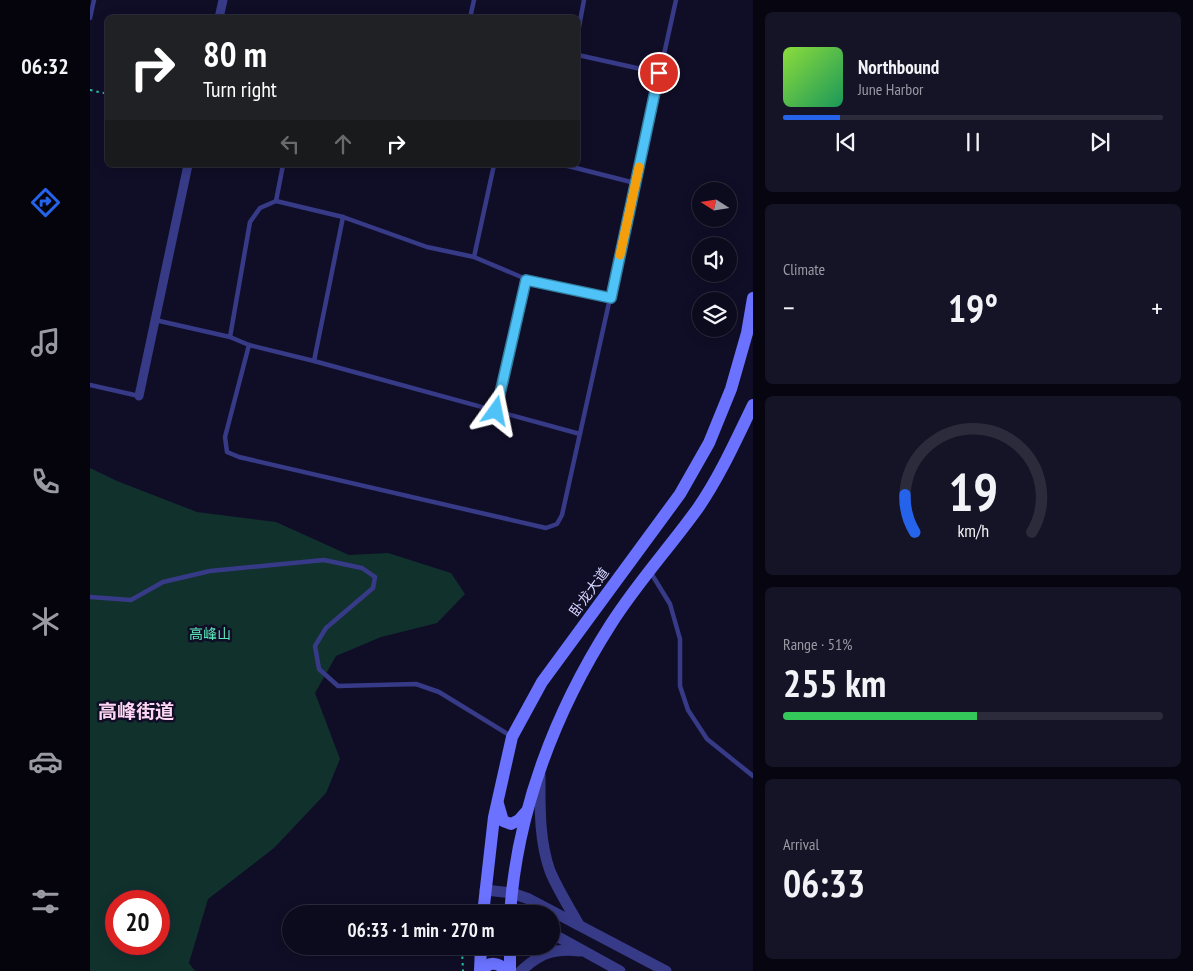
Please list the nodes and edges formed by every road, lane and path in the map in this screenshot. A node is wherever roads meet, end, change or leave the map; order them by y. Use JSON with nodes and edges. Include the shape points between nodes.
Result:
{"nodes":[{"id":1,"x":94,"y":0,"type":"edge"},
{"id":2,"x":223,"y":0,"type":"edge"},
{"id":3,"x":474,"y":0,"type":"edge"},
{"id":4,"x":584,"y":0,"type":"edge"},
{"id":5,"x":676,"y":0,"type":"edge"},
{"id":6,"x":220,"y":15,"type":"edge"},
{"id":7,"x":471,"y":15,"type":"edge"},
{"id":8,"x":90,"y":18,"type":"edge"},
{"id":9,"x":580,"y":21,"type":"edge"},
{"id":10,"x":580,"y":55,"type":"edge"},
{"id":11,"x":659,"y":73,"type":"junction"},
{"id":12,"x":90,"y":90,"type":"edge"},
{"id":13,"x":105,"y":93,"type":"edge"},
{"id":14,"x":188,"y":167,"type":"edge"},
{"id":15,"x":282,"y":167,"type":"edge"},
{"id":16,"x":494,"y":167,"type":"edge"},
{"id":17,"x":572,"y":167,"type":"edge"},
{"id":18,"x":635,"y":183,"type":"junction"},
{"id":19,"x":276,"y":200,"type":"junction"},
{"id":20,"x":343,"y":217,"type":"junction"},
{"id":21,"x":474,"y":257,"type":"junction"},
{"id":22,"x":526,"y":280,"type":"junction"},
{"id":23,"x":611,"y":298,"type":"junction"},
{"id":24,"x":753,"y":298,"type":"edge"},
{"id":25,"x":155,"y":320,"type":"junction"},
{"id":26,"x":230,"y":337,"type":"junction"},
{"id":27,"x":249,"y":345,"type":"junction"},
{"id":28,"x":314,"y":361,"type":"junction"},
{"id":29,"x":90,"y":385,"type":"edge"},
{"id":30,"x":139,"y":396,"type":"joint"},
{"id":31,"x":753,"y":405,"type":"edge"},
{"id":32,"x":496,"y":411,"type":"junction"},
{"id":33,"x":580,"y":434,"type":"junction"},
{"id":34,"x":650,"y":571,"type":"junction"},
{"id":35,"x":90,"y":597,"type":"edge"},
{"id":36,"x":512,"y":737,"type":"junction"},
{"id":37,"x":540,"y":768,"type":"junction"},
{"id":38,"x":753,"y":776,"type":"edge"},
{"id":39,"x":497,"y":799,"type":"junction"},
{"id":40,"x":526,"y":811,"type":"junction"},
{"id":41,"x":485,"y":890,"type":"junction"},
{"id":42,"x":512,"y":893,"type":"junction"},
{"id":43,"x":484,"y":905,"type":"edge"},
{"id":44,"x":511,"y":905,"type":"edge"},
{"id":45,"x":579,"y":925,"type":"junction"},
{"id":46,"x":560,"y":938,"type":"edge"},
{"id":47,"x":588,"y":952,"type":"junction"},
{"id":48,"x":462,"y":955,"type":"edge"},
{"id":49,"x":481,"y":955,"type":"edge"},
{"id":50,"x":510,"y":955,"type":"edge"},
{"id":51,"x":462,"y":971,"type":"edge"},
{"id":52,"x":482,"y":971,"type":"edge"},
{"id":53,"x":506,"y":971,"type":"edge"},
{"id":54,"x":510,"y":971,"type":"edge"},
{"id":55,"x":521,"y":971,"type":"edge"},
{"id":56,"x":620,"y":971,"type":"edge"},
{"id":57,"x":666,"y":971,"type":"edge"}],
"edges":[{"from":1,"to":8,"type":"lane"},
{"from":2,"to":6,"type":"street"},
{"from":3,"to":7,"type":"lane"},
{"from":4,"to":9,"type":"lane"},
{"from":5,"to":11,"type":"lane"},
{"from":10,"to":11,"type":"lane"},
{"from":11,"to":18,"type":"lane"},
{"from":12,"to":13,"type":"path"},
{"from":14,"to":25,"type":"street"},
{"from":15,"to":19,"type":"lane"},
{"from":16,"to":21,"type":"lane"},
{"from":17,"to":18,"type":"lane"},
{"from":18,"to":23,"type":"lane"},
{"from":19,"to":20,"type":"lane"},
{"from":19,"to":26,"type":"lane","via":[[260,208],[250,222]]},
{"from":20,"to":21,"type":"lane","via":[[427,247]]},
{"from":20,"to":28,"type":"lane"},
{"from":21,"to":22,"type":"lane"},
{"from":22,"to":23,"type":"lane"},
{"from":22,"to":32,"type":"lane"},
{"from":23,"to":33,"type":"lane"},
{"from":24,"to":36,"type":"main road","name":"卧龙大道","via":[[748,333],[731,389],[709,443],[680,494],[542,682]]},
{"from":25,"to":26,"type":"lane"},
{"from":25,"to":30,"type":"street"},
{"from":26,"to":27,"type":"lane"},
{"from":27,"to":28,"type":"lane"},
{"from":27,"to":33,"type":"lane","via":[[225,437],[227,452],[239,458],[546,528],[557,524],[562,515]]},
{"from":28,"to":32,"type":"lane"},
{"from":29,"to":30,"type":"lane"},
{"from":31,"to":34,"type":"main road","via":[[699,507]]},
{"from":32,"to":33,"type":"lane"},
{"from":34,"to":37,"type":"main road","via":[[612,623],[570,697]]},
{"from":34,"to":38,"type":"lane","via":[[670,604],[680,639],[680,686],[688,710],[706,739]]},
{"from":35,"to":36,"type":"lane","via":[[131,600],[163,582],[210,571],[324,560],[362,568],[375,578],[373,588],[326,628],[315,646],[319,669],[338,686],[416,684],[439,692]]},
{"from":36,"to":39,"type":"main road","name":"卧龙大道"},
{"from":37,"to":40,"type":"main road"},
{"from":37,"to":45,"type":"street","via":[[540,814],[550,870]]},
{"from":39,"to":40,"type":"main road","via":[[502,821],[511,824]]},
{"from":39,"to":41,"type":"main road","name":"卧龙大道"},
{"from":40,"to":42,"type":"main road"},
{"from":41,"to":42,"type":"street"},
{"from":41,"to":43,"type":"main road","name":"卧龙大道"},
{"from":42,"to":44,"type":"main road"},
{"from":42,"to":45,"type":"street"},
{"from":45,"to":57,"type":"street"},
{"from":46,"to":47,"type":"street"},
{"from":47,"to":55,"type":"street","via":[[562,949],[545,953]]},
{"from":47,"to":56,"type":"street"},
{"from":48,"to":51,"type":"path"},
{"from":49,"to":52,"type":"main road"},
{"from":50,"to":54,"type":"main road"},
{"from":52,"to":53,"type":"main road","via":[[490,964],[498,964]]}]}
